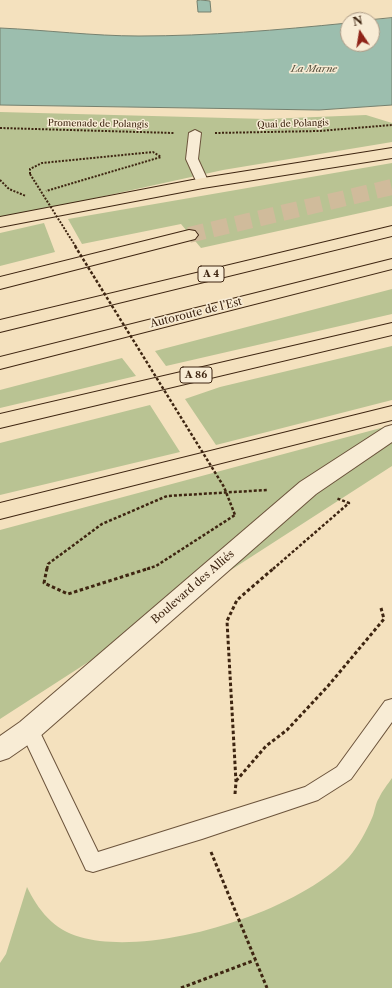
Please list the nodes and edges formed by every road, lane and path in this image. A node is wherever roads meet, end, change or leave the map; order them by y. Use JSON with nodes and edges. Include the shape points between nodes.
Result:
{"nodes":[{"id":1,"x":392,"y":125,"type":"edge"},
{"id":2,"x":0,"y":128,"type":"edge"},
{"id":3,"x":195,"y":134,"type":"junction"},
{"id":4,"x":392,"y":152,"type":"edge"},
{"id":5,"x":0,"y":180,"type":"edge"},
{"id":6,"x":203,"y":183,"type":"junction"},
{"id":7,"x":35,"y":194,"type":"dead end"},
{"id":8,"x":28,"y":196,"type":"dead end"},
{"id":9,"x":0,"y":222,"type":"edge"},
{"id":10,"x":392,"y":231,"type":"edge"},
{"id":11,"x":189,"y":235,"type":"tunnel mouth"},
{"id":12,"x":392,"y":264,"type":"edge"},
{"id":13,"x":0,"y":283,"type":"edge"},
{"id":14,"x":0,"y":326,"type":"edge"},
{"id":15,"x":392,"y":329,"type":"edge"},
{"id":16,"x":0,"y":363,"type":"edge"},
{"id":17,"x":392,"y":413,"type":"edge"},
{"id":18,"x":0,"y":421,"type":"edge"},
{"id":19,"x":392,"y":432,"type":"edge"},
{"id":20,"x":308,"y":488,"type":"junction"},
{"id":21,"x":0,"y":511,"type":"edge"},
{"id":22,"x":381,"y":608,"type":"dead end"},
{"id":23,"x":392,"y":707,"type":"edge"},
{"id":24,"x":29,"y":730,"type":"junction"},
{"id":25,"x":0,"y":750,"type":"edge"},
{"id":26,"x":236,"y":782,"type":"junction"},
{"id":27,"x":232,"y":820,"type":"junction"},
{"id":28,"x":202,"y":830,"type":"junction"},
{"id":29,"x":255,"y":960,"type":"junction"},
{"id":30,"x":181,"y":988,"type":"edge"},
{"id":31,"x":268,"y":988,"type":"edge"}],
"edges":[{"from":1,"to":3,"type":"path","name":"Quai de Polangis"},
{"from":2,"to":3,"type":"path","name":"Promenade de Polangis"},
{"from":3,"to":6,"type":"lane","via":[[190,154],[192,165]]},
{"from":4,"to":6,"type":"highway"},
{"from":5,"to":8,"type":"path","via":[[9,189]]},
{"from":6,"to":9,"type":"highway"},
{"from":7,"to":20,"type":"path","bridge":true,"via":[[161,157],[153,152],[42,163],[30,169],[30,174],[224,487],[235,515],[156,566],[117,580],[68,594],[44,583],[48,564],[102,524],[167,496]]},
{"from":10,"to":14,"type":"highway","number":"A 4"},
{"from":11,"to":13,"type":"highway"},
{"from":12,"to":16,"type":"highway","name":"Autoroute de l’Est"},
{"from":15,"to":18,"type":"highway","number":"A 86"},
{"from":17,"to":21,"type":"highway"},
{"from":19,"to":20,"type":"street","name":"Boulevard des Alliés"},
{"from":20,"to":24,"type":"street","name":"Boulevard des Alliés"},
{"from":20,"to":26,"type":"path","via":[[349,503],[237,600],[227,621]]},
{"from":22,"to":26,"type":"path","via":[[384,619],[328,686],[287,730],[266,746]]},
{"from":23,"to":27,"type":"lane","via":[[344,773],[311,794]]},
{"from":24,"to":25,"type":"street","name":"Boulevard des Alliés"},
{"from":24,"to":28,"type":"lane","via":[[93,863]]},
{"from":26,"to":27,"type":"path"},
{"from":27,"to":28,"type":"lane"},
{"from":28,"to":29,"type":"path"},
{"from":29,"to":30,"type":"path"},
{"from":29,"to":31,"type":"path"}]}
